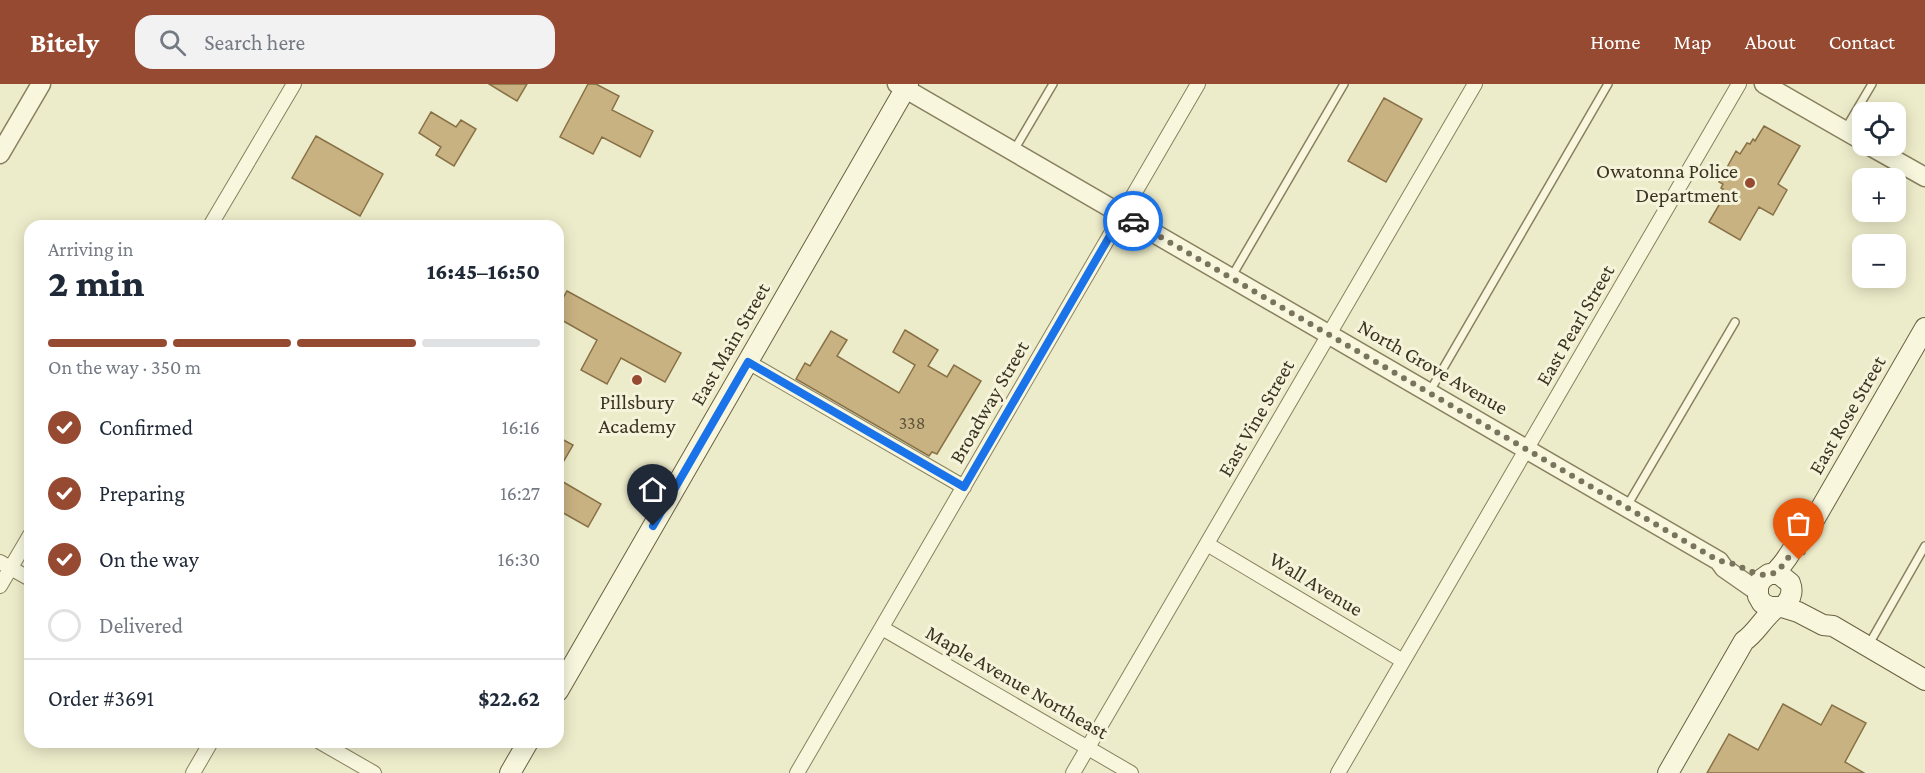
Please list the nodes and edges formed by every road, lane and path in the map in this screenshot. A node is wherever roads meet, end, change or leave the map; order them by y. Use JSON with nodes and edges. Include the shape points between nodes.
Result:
{"nodes":[{"id":1,"x":41,"y":84,"type":"edge"},
{"id":2,"x":294,"y":84,"type":"edge"},
{"id":3,"x":1053,"y":84,"type":"edge"},
{"id":4,"x":1198,"y":84,"type":"edge"},
{"id":5,"x":1344,"y":84,"type":"edge"},
{"id":6,"x":1475,"y":84,"type":"edge"},
{"id":7,"x":1608,"y":84,"type":"edge"},
{"id":8,"x":1739,"y":84,"type":"edge"},
{"id":9,"x":1764,"y":84,"type":"edge"},
{"id":10,"x":1872,"y":84,"type":"edge"},
{"id":11,"x":904,"y":86,"type":"edge"},
{"id":12,"x":1845,"y":131,"type":"junction"},
{"id":13,"x":1852,"y":135,"type":"edge"},
{"id":14,"x":1013,"y":152,"type":"junction"},
{"id":15,"x":0,"y":153,"type":"edge"},
{"id":16,"x":1888,"y":156,"type":"edge"},
{"id":17,"x":1925,"y":177,"type":"edge"},
{"id":18,"x":1122,"y":215,"type":"junction"},
{"id":19,"x":214,"y":220,"type":"edge"},
{"id":20,"x":1231,"y":278,"type":"junction"},
{"id":21,"x":1735,"y":322,"type":"dead end"},
{"id":22,"x":1925,"y":328,"type":"edge"},
{"id":23,"x":1329,"y":335,"type":"junction"},
{"id":24,"x":748,"y":362,"type":"junction"},
{"id":25,"x":1429,"y":393,"type":"junction"},
{"id":26,"x":1527,"y":449,"type":"junction"},
{"id":27,"x":964,"y":487,"type":"junction"},
{"id":28,"x":1626,"y":507,"type":"junction"},
{"id":29,"x":24,"y":542,"type":"edge"},
{"id":30,"x":1207,"y":544,"type":"junction"},
{"id":31,"x":1925,"y":546,"type":"edge"},
{"id":32,"x":5,"y":565,"type":"edge"},
{"id":33,"x":24,"y":576,"type":"edge"},
{"id":34,"x":0,"y":586,"type":"edge"},
{"id":35,"x":1774,"y":591,"type":"junction"},
{"id":36,"x":882,"y":628,"type":"junction"},
{"id":37,"x":1868,"y":646,"type":"junction"},
{"id":38,"x":1403,"y":661,"type":"junction"},
{"id":39,"x":1925,"y":680,"type":"edge"},
{"id":40,"x":564,"y":681,"type":"edge"},
{"id":41,"x":208,"y":748,"type":"edge"},
{"id":42,"x":330,"y":748,"type":"edge"},
{"id":43,"x":525,"y":748,"type":"edge"},
{"id":44,"x":1088,"y":748,"type":"junction"},
{"id":45,"x":193,"y":773,"type":"edge"},
{"id":46,"x":374,"y":773,"type":"edge"},
{"id":47,"x":510,"y":773,"type":"edge"},
{"id":48,"x":797,"y":773,"type":"edge"},
{"id":49,"x":1073,"y":773,"type":"edge"},
{"id":50,"x":1131,"y":773,"type":"edge"},
{"id":51,"x":1338,"y":773,"type":"edge"},
{"id":52,"x":1668,"y":773,"type":"edge"}],
"edges":[{"from":1,"to":15,"type":"street"},
{"from":2,"to":19,"type":"street"},
{"from":3,"to":14,"type":"lane"},
{"from":4,"to":18,"type":"street","name":"Broadway Street"},
{"from":5,"to":20,"type":"lane"},
{"from":6,"to":23,"type":"street","name":"East Vine Street"},
{"from":7,"to":25,"type":"lane"},
{"from":8,"to":26,"type":"street","name":"East Pearl Street"},
{"from":9,"to":12,"type":"street"},
{"from":10,"to":12,"type":"lane"},
{"from":11,"to":14,"type":"street","name":"North Grove Avenue"},
{"from":11,"to":24,"type":"main road","name":"East Main Street"},
{"from":12,"to":13,"type":"street"},
{"from":14,"to":18,"type":"street","name":"North Grove Avenue"},
{"from":16,"to":17,"type":"street"},
{"from":18,"to":20,"type":"street","name":"North Grove Avenue"},
{"from":18,"to":27,"type":"street","name":"Broadway Street"},
{"from":20,"to":23,"type":"street","name":"North Grove Avenue"},
{"from":21,"to":28,"type":"lane"},
{"from":22,"to":35,"type":"main road","name":"East Rose Street","via":[[1810,527],[1810,537]]},
{"from":23,"to":25,"type":"street","name":"North Grove Avenue"},
{"from":23,"to":30,"type":"street","name":"East Vine Street"},
{"from":24,"to":27,"type":"street"},
{"from":24,"to":40,"type":"main road","name":"East Main Street"},
{"from":25,"to":26,"type":"street","name":"North Grove Avenue"},
{"from":26,"to":28,"type":"street","name":"North Grove Avenue"},
{"from":26,"to":38,"type":"street","name":"East Pearl Street"},
{"from":27,"to":36,"type":"street","name":"Broadway Street"},
{"from":28,"to":35,"type":"street","name":"North Grove Avenue","via":[[1719,561],[1728,561]]},
{"from":29,"to":32,"type":"street"},
{"from":30,"to":38,"type":"street","name":"Wall Avenue"},
{"from":30,"to":44,"type":"street","name":"East Vine Street"},
{"from":31,"to":37,"type":"lane"},
{"from":32,"to":33,"type":"street"},
{"from":32,"to":34,"type":"street"},
{"from":35,"to":37,"type":"main road","name":"North Grove Avenue","via":[[1798,612]]},
{"from":35,"to":52,"type":"main road","name":"East Rose Street","via":[[1767,615],[1744,641]]},
{"from":36,"to":44,"type":"street","name":"Maple Avenue Northeast"},
{"from":36,"to":48,"type":"street","name":"Broadway Street"},
{"from":37,"to":39,"type":"main road","name":"North Grove Avenue"},
{"from":38,"to":51,"type":"street","name":"East Pearl Street"},
{"from":41,"to":45,"type":"street"},
{"from":42,"to":46,"type":"street"},
{"from":43,"to":47,"type":"main road"},
{"from":44,"to":49,"type":"street","name":"East Vine Street"},
{"from":44,"to":50,"type":"street","name":"Maple Avenue Northeast"}]}
